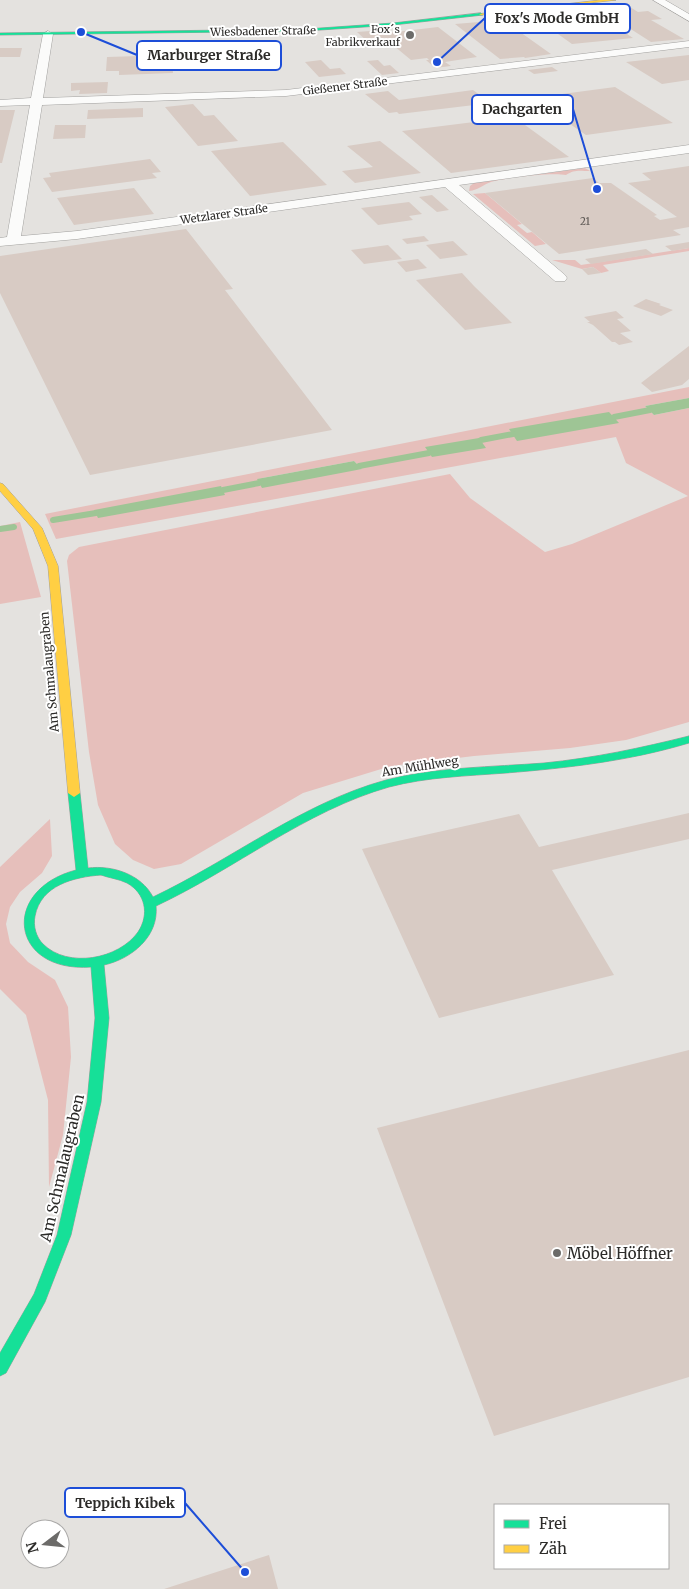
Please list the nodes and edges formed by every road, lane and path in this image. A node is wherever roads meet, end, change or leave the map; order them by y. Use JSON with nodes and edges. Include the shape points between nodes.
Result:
{"nodes":[{"id":1,"x":614,"y":0,"type":"edge"},
{"id":2,"x":658,"y":0,"type":"edge"},
{"id":3,"x":689,"y":18,"type":"edge"},
{"id":4,"x":0,"y":34,"type":"edge"},
{"id":5,"x":48,"y":34,"type":"junction"},
{"id":6,"x":689,"y":44,"type":"edge"},
{"id":7,"x":36,"y":102,"type":"junction"},
{"id":8,"x":0,"y":103,"type":"edge"},
{"id":9,"x":689,"y":150,"type":"edge"},
{"id":10,"x":448,"y":183,"type":"junction"},
{"id":11,"x":6,"y":242,"type":"edge"},
{"id":12,"x":560,"y":278,"type":"dead end"},
{"id":13,"x":0,"y":486,"type":"edge"},
{"id":14,"x":689,"y":739,"type":"edge"},
{"id":15,"x":82,"y":872,"type":"junction"},
{"id":16,"x":152,"y":903,"type":"junction"},
{"id":17,"x":97,"y":962,"type":"junction"},
{"id":18,"x":0,"y":1368,"type":"edge"}],
"edges":[{"from":1,"to":5,"type":"main road","name":"Wiesbadener Straße","via":[[321,30]]},
{"from":2,"to":3,"type":"street"},
{"from":4,"to":5,"type":"main road","name":"Wiesbadener Straße"},
{"from":5,"to":7,"type":"street"},
{"from":6,"to":7,"type":"street","name":"Gießener Straße","via":[[286,93]]},
{"from":7,"to":8,"type":"street","name":"Gießener Straße"},
{"from":7,"to":11,"type":"street"},
{"from":9,"to":10,"type":"street","name":"Wetzlarer Straße"},
{"from":10,"to":11,"type":"street","name":"Wetzlarer Straße","via":[[78,235]]},
{"from":10,"to":12,"type":"street"},
{"from":13,"to":15,"type":"main road","name":"Am Schmalaugraben","via":[[37,528],[53,566]]},
{"from":14,"to":16,"type":"main road","name":"Am Mühlweg","via":[[651,751],[604,760],[467,772],[388,784],[351,795],[312,811],[199,881]]},
{"from":15,"to":16,"type":"main road","via":[[101,871],[134,880],[146,890]]},
{"from":15,"to":17,"type":"main road","via":[[61,879],[32,903],[26,919],[28,935],[38,948],[54,958],[74,963]]},
{"from":16,"to":17,"type":"main road","via":[[153,915],[141,939],[129,950]]},
{"from":17,"to":18,"type":"main road","name":"Am Schmalaugraben","via":[[102,1018],[94,1102],[64,1235],[40,1297]]}]}
